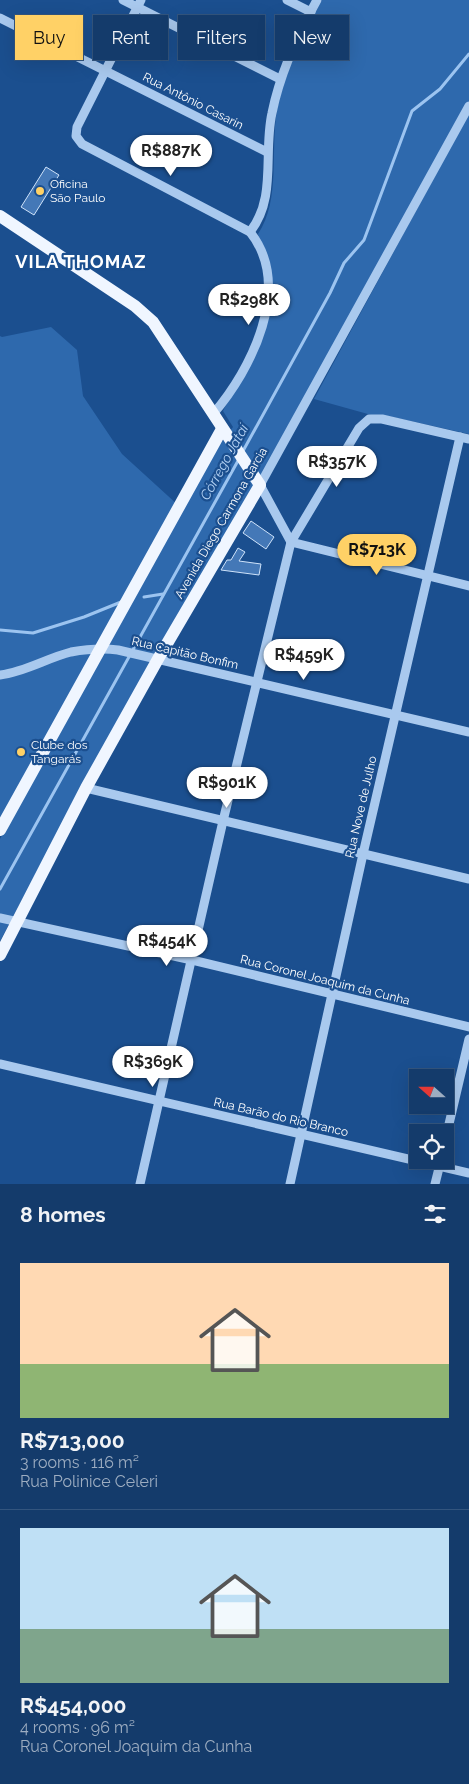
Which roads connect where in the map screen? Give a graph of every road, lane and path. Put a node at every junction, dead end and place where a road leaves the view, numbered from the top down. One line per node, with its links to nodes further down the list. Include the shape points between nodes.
1 (123, 0): 4 (street)
2 (287, 0): 5 (street)
3 (317, 0): 5 (street)
4 (139, 4): 7 (street); 8 (street)
5 (311, 12): 8 (street)
6 (0, 18): 7 (street, Rua Antônio Casarin)
7 (105, 71): 10 (street, Rua Antônio Casarin); 12 (street, via 77,127 76,136 82,144)
8 (280, 79): 10 (street, via 271,115)
9 (469, 106): 16 (street, Avenida Diego Carmona Garcia)
10 (267, 152): 12 (street, via 266,196 261,215)
11 (0, 216): 13 (main road, via 144,313 165,338)
12 (250, 232): 13 (street, via 259,243 265,260 269,281 267,307 238,380)
13 (213, 414): 14 (main road)
14 (225, 433): 16 (main road); 20 (main road)
15 (464, 438): 17 (street, via 382,419 369,420 359,428); 18 (street, Rua Nove de Julho)
16 (258, 482): 17 (street); 21 (main road, Avenida Diego Carmona Garcia)
17 (291, 542): 18 (street); 23 (street)
18 (427, 576): 19 (street); 24 (street, Rua Nove de Julho)
19 (469, 586)
20 (99, 648): 21 (street, Rua Capitão Bonfim); 22 (street, Rua Capitão Bonfim, via 70,653); 28 (main road)
21 (158, 659): 23 (street, Rua Capitão Bonfim); 26 (main road, Avenida Diego Carmona Garcia)
22 (0, 675)
23 (257, 682): 24 (street, Rua Capitão Bonfim); 27 (street)
24 (396, 714): 25 (street, Rua Capitão Bonfim); 29 (street, Rua Nove de Julho)
25 (469, 732)
26 (86, 788): 27 (street); 32 (main road, Avenida Diego Carmona Garcia)
27 (223, 821): 29 (street); 34 (street)
28 (0, 830)
29 (363, 854): 30 (street); 35 (street, Rua Nove de Julho)
30 (469, 878)
31 (0, 918): 32 (street, Rua Coronel Joaquim da Cunha)
32 (18, 922): 33 (main road, Avenida Diego Carmona Garcia); 34 (street, Rua Coronel Joaquim da Cunha)
33 (0, 955)
34 (192, 960): 35 (street, Rua Coronel Joaquim da Cunha); 39 (street)
35 (332, 995): 36 (street, Rua Coronel Joaquim da Cunha); 41 (street, Rua Nove de Julho)
36 (469, 1027)
37 (469, 1039): 40 (street)
38 (0, 1064): 39 (street, Rua Barão do Rio Branco)
39 (158, 1101): 41 (street, Rua Barão do Rio Branco); 46 (street)
40 (449, 1124)
41 (302, 1134): 42 (street, Rua Barão do Rio Branco); 47 (street, Rua Nove de Julho)
42 (409, 1156)
43 (454, 1168): 45 (street, Rua Barão do Rio Branco)
44 (439, 1169): 48 (street)
45 (469, 1173)
46 (140, 1184)
47 (290, 1184)
48 (435, 1184)

